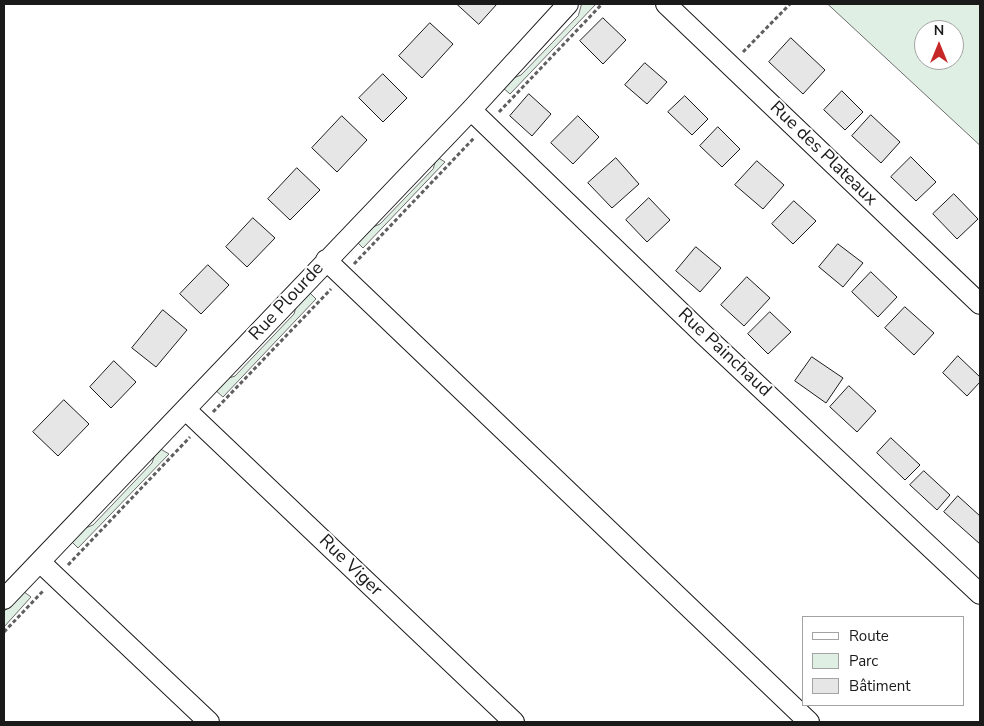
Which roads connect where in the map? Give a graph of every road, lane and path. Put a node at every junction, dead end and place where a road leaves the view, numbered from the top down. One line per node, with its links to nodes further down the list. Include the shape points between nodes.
1 (568, 4): 6 (street, Rue Plourde)
2 (602, 4): 7 (path)
3 (666, 4): 5 (street, Rue des Plateaux)
4 (790, 4): 5 (path)
5 (730, 65): 10 (street, Rue des Plateaux)
6 (471, 110): 7 (street, Rue Painchaud); 8 (street, Rue Plourde)
7 (486, 125): 9 (path); 15 (street, Rue Painchaud)
8 (326, 260): 9 (street); 11 (street, Rue Plourde)
9 (343, 276): 12 (path); 20 (street)
10 (980, 304)
11 (186, 410): 12 (street, Rue Viger); 13 (street, Rue Plourde)
12 (201, 424): 14 (path); 19 (street, Rue Viger)
13 (40, 562): 14 (street); 16 (street, Rue Plourde)
14 (56, 577): 17 (path); 18 (street)
15 (980, 594)
16 (4, 599)
17 (4, 632)
18 (209, 722)
19 (514, 722)
20 (810, 722)

